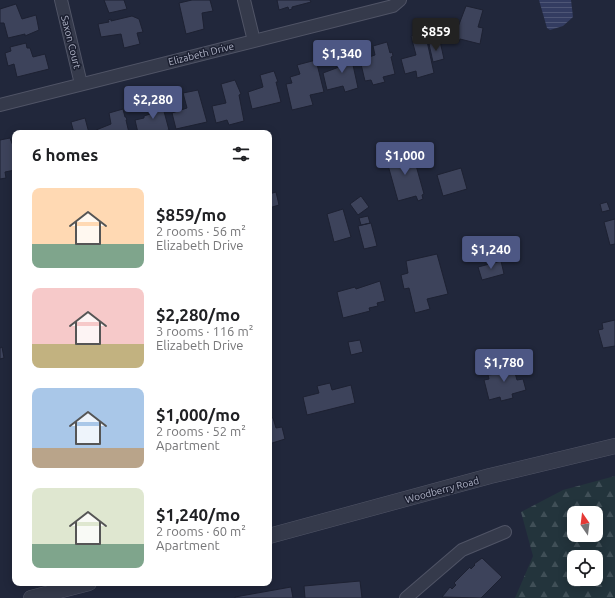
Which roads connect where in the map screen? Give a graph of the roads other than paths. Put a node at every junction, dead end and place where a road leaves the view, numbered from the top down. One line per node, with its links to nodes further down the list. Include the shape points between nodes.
1 (61, 0): 5 (street, Saxon Court)
2 (244, 0): 4 (street)
3 (400, 0): 4 (street, Elizabeth Drive, via 393,6)
4 (254, 41): 5 (street, Elizabeth Drive)
5 (81, 84): 6 (street, Elizabeth Drive)
6 (0, 105)
7 (615, 446): 9 (street, Woodberry Road, via 490,476)
8 (505, 532): 12 (street, via 462,550)
9 (272, 535)
10 (77, 586): 11 (street)
11 (30, 598)
12 (406, 598)

